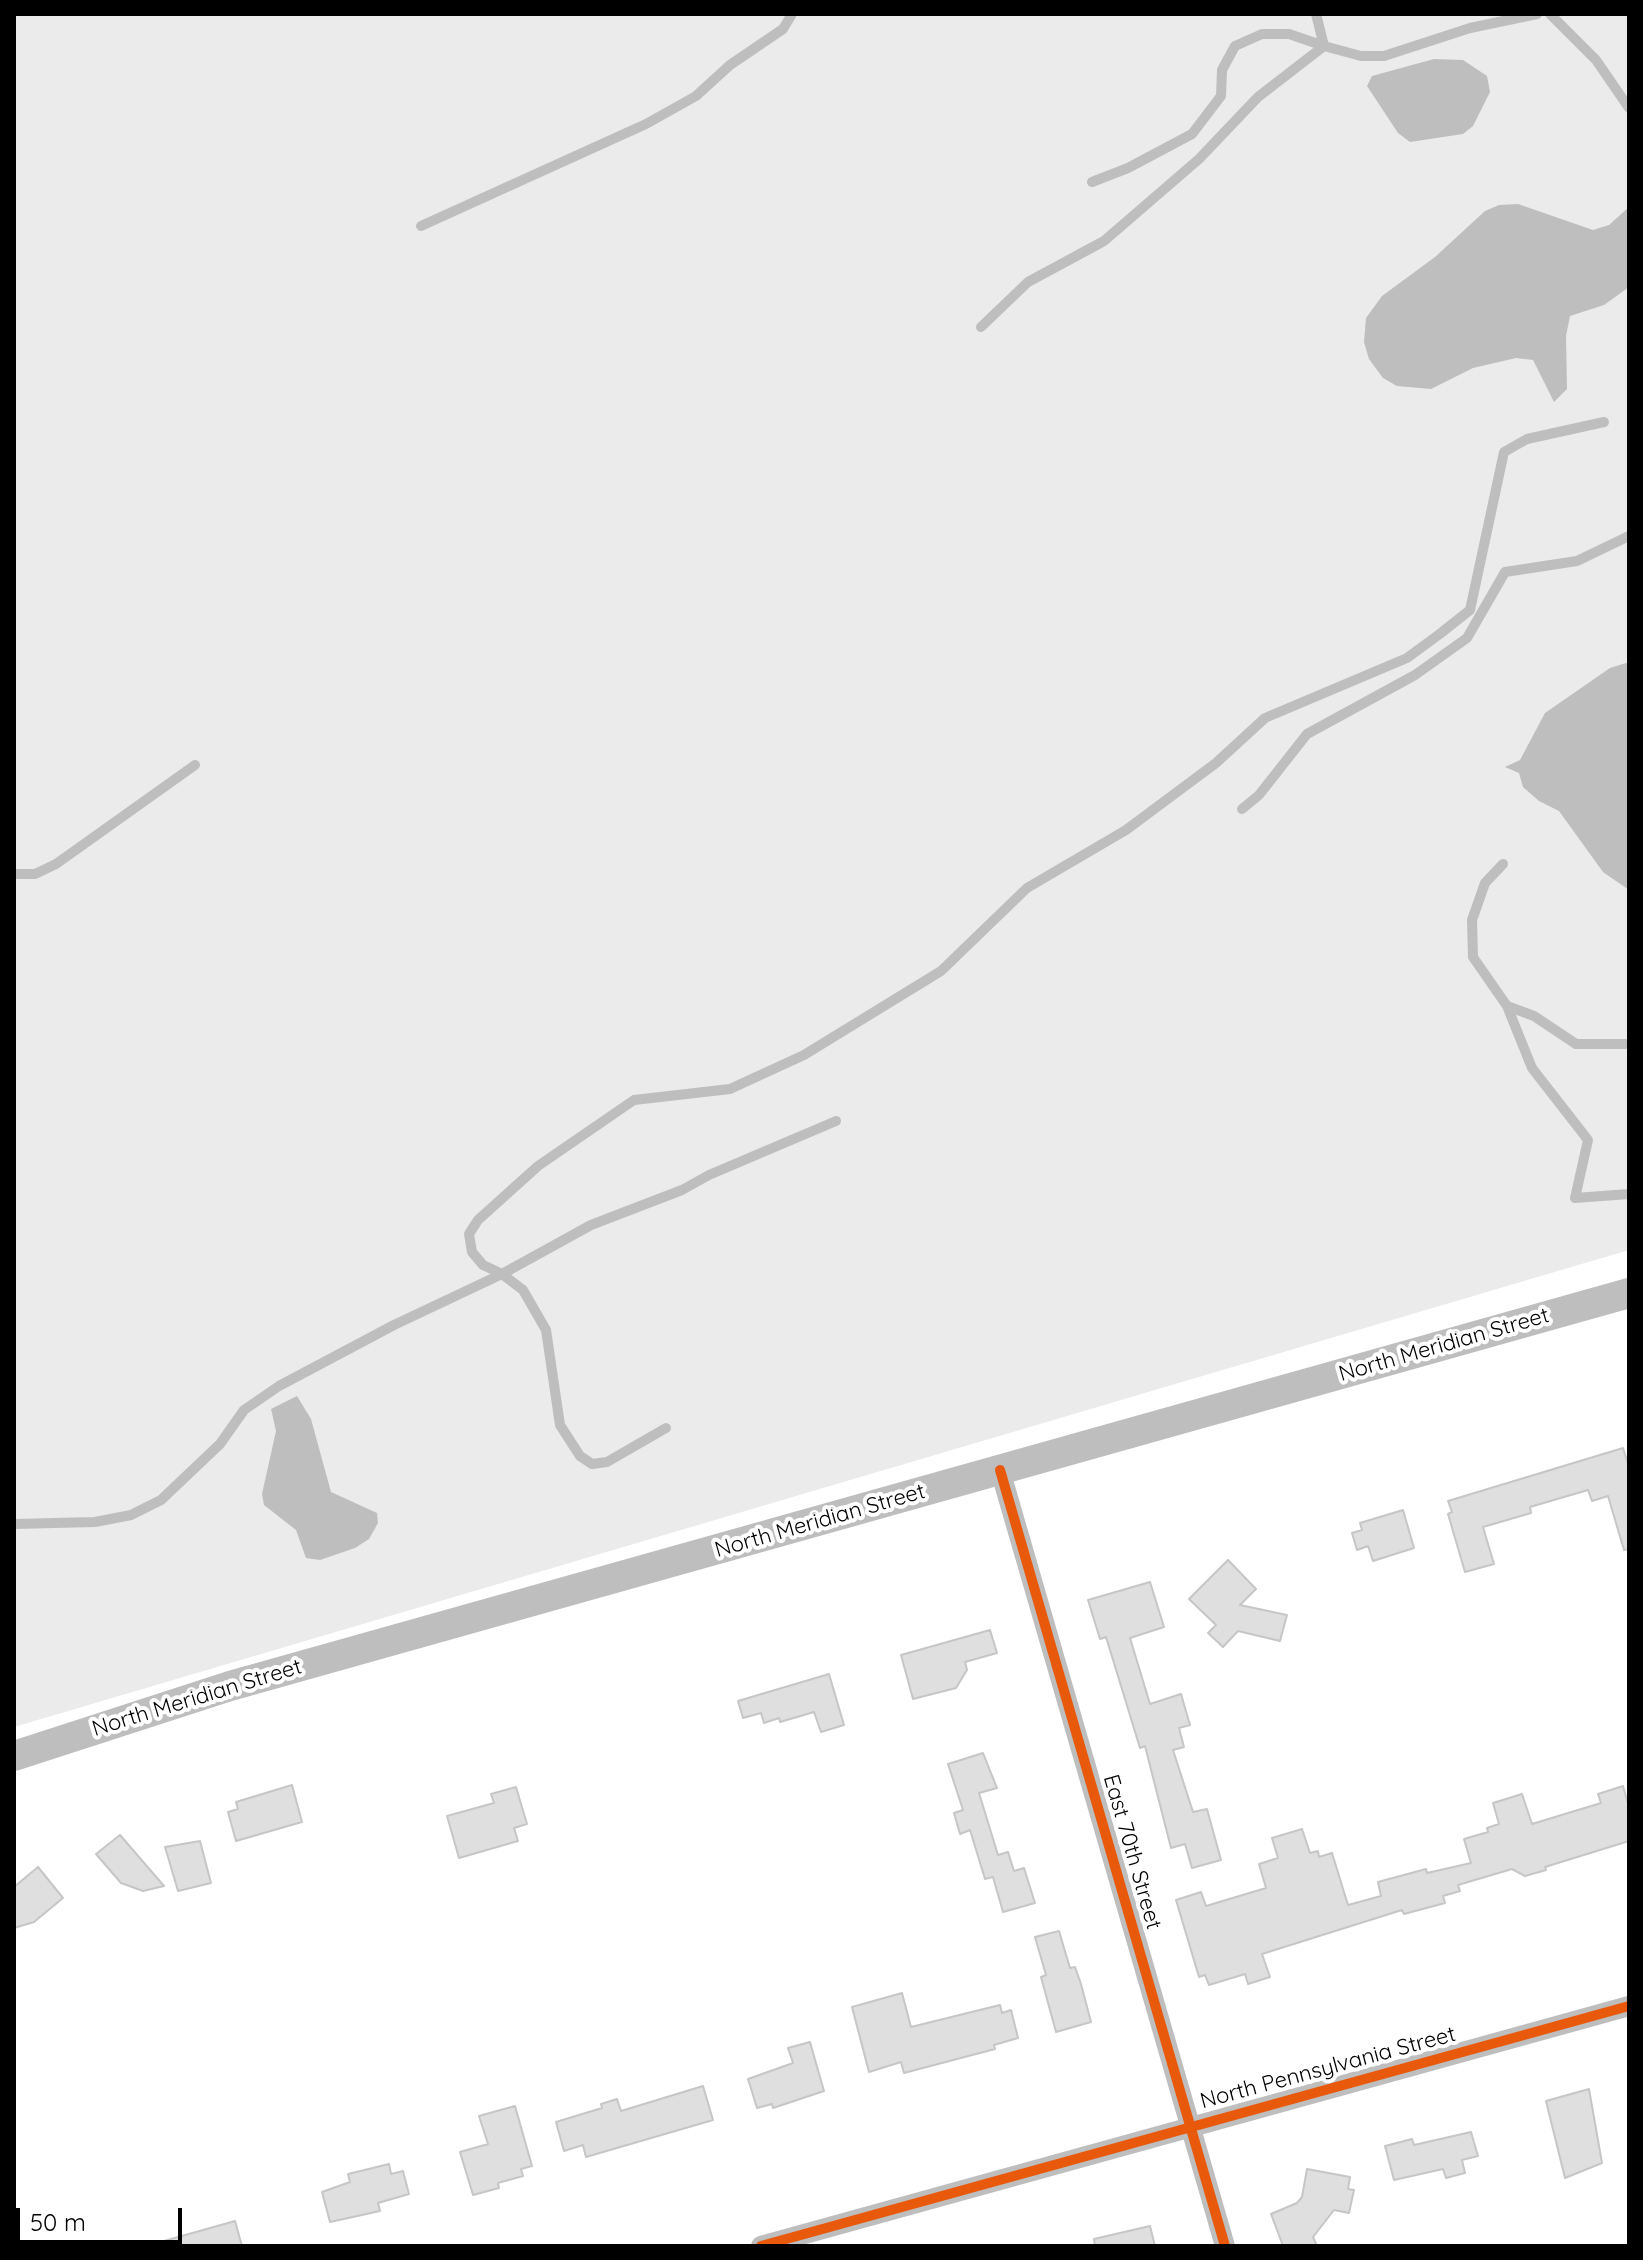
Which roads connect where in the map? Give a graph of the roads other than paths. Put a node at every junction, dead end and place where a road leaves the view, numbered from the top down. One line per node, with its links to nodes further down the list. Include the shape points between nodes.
1 (792, 14): 8 (lane, via 783,29 696,96)
2 (1316, 14): 5 (lane)
3 (1537, 14): 5 (lane, via 1470,28 1384,56)
4 (1550, 14): 6 (lane, via 1602,67)
5 (1324, 46): 7 (lane, via 1289,34 1262,34 1235,46 1222,70 1221,96 1192,134); 9 (lane, via 1258,97 1199,159 1104,241 1028,282)
6 (1629, 108)
7 (1092, 182)
8 (421, 226)
9 (981, 327)
10 (1604, 422): 20 (lane, via 1527,439 1504,452 1470,610 1441,633 1407,658 1265,718 1216,763 1126,830 1027,888 941,971 804,1055 730,1089 634,1100 538,1166 478,1220 469,1234 472,1252)
11 (1629, 536): 13 (lane, via 1577,561 1505,572 1467,638 1415,675 1307,734)
12 (195, 765): 15 (lane, via 56,864 35,874)
13 (1242, 809)
14 (1503, 864): 16 (lane, via 1485,883 1472,920 1473,957)
15 (17, 874)
16 (1507, 1006): 17 (lane, via 1534,1016 1576,1044); 19 (lane, via 1532,1068 1588,1140 1575,1198)
17 (1629, 1044)
18 (836, 1121): 20 (lane, via 591,1225)
19 (1629, 1194)
20 (502, 1274): 22 (lane, via 523,1290 546,1330 560,1425 580,1456 592,1464 607,1462); 24 (lane, via 279,1386 244,1410 220,1444 161,1500 131,1515 95,1522)
21 (1629, 1293): 23 (main road, North Meridian Street)
22 (666, 1428)
23 (1000, 1470): 25 (main road, North Meridian Street, via 230,1686); 27 (street, East 70th Street)
24 (14, 1524)
25 (14, 1756)
26 (1629, 2006): 27 (street, North Pennsylvania Street)
27 (1192, 2127): 28 (street, North Pennsylvania Street); 29 (street, East 70th Street)
28 (761, 2246)
29 (1225, 2246)

